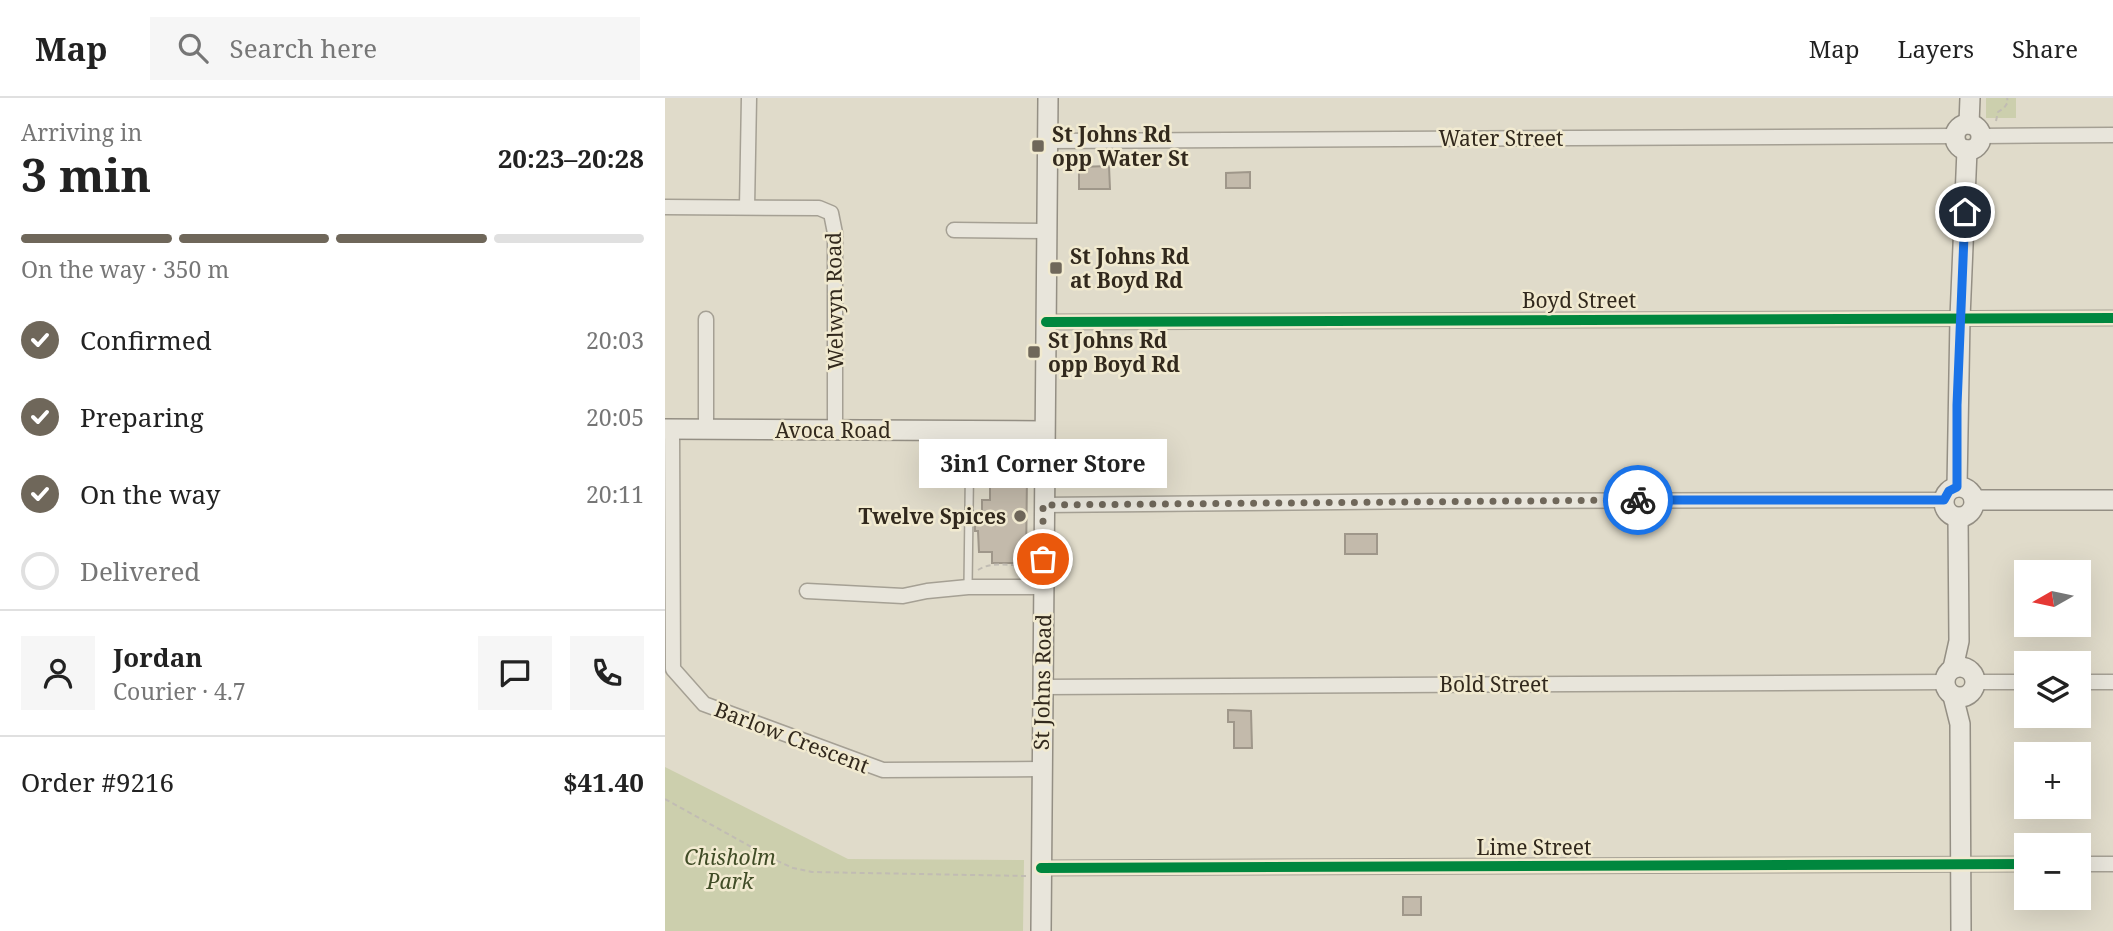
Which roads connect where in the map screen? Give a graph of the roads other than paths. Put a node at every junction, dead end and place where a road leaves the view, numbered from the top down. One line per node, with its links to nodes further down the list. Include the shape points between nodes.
1 (749, 98): 8 (street)
2 (1048, 98): 6 (main road, St Johns Road)
3 (1970, 98): 5 (main road)
4 (2113, 135): 5 (street, Water Street)
5 (1968, 136): 6 (street, Water Street); 11 (main road)
6 (1047, 141): 10 (main road, St Johns Road)
7 (665, 207): 8 (street, Welwyn Road)
8 (747, 207): 17 (street, Welwyn Road, via 819,208 831,213 835,233)
9 (954, 230): 10 (street)
10 (1046, 231): 14 (main road, St Johns Road)
11 (1960, 318): 12 (street, Boyd Street); 14 (street, Boyd Street); 20 (main road)
12 (2113, 318)
13 (706, 319): 16 (street)
14 (1046, 322): 19 (main road, St Johns Road)
15 (669, 429): 16 (main road, Avoca Road); 33 (street, Barlow Crescent, via 673,669 704,704 883,771)
16 (706, 429): 17 (main road, Avoca Road)
17 (835, 430): 18 (main road, Avoca Road)
18 (970, 431): 19 (main road, Avoca Road); 25 (lane)
19 (1044, 432): 23 (main road, St Johns Road)
20 (1951, 494): 21 (main road, via 1970,492); 23 (street); 24 (main road, via 1948,513)
21 (1974, 500): 22 (main road); 24 (main road, via 1972,511)
22 (2113, 500)
23 (1043, 505): 26 (main road, St Johns Road)
24 (1958, 517): 28 (main road)
25 (969, 580): 26 (street); 27 (street, via 903,596)
26 (1043, 587): 32 (main road, St Johns Road)
27 (807, 591)
28 (1960, 682): 29 (street, Bold Street); 32 (street, Bold Street); 35 (main road)
29 (2014, 682)
30 (2091, 682): 31 (street)
31 (2113, 682)
32 (1043, 687): 33 (main road, St Johns Road)
33 (1041, 769): 38 (main road, St Johns Road)
34 (2113, 863): 37 (street)
35 (1961, 864): 36 (street, Lime Street); 38 (street, Lime Street); 40 (main road)
36 (2014, 864)
37 (2091, 864)
38 (1034, 872): 39 (main road, St Johns Road)
39 (1041, 931)
40 (1961, 931)

